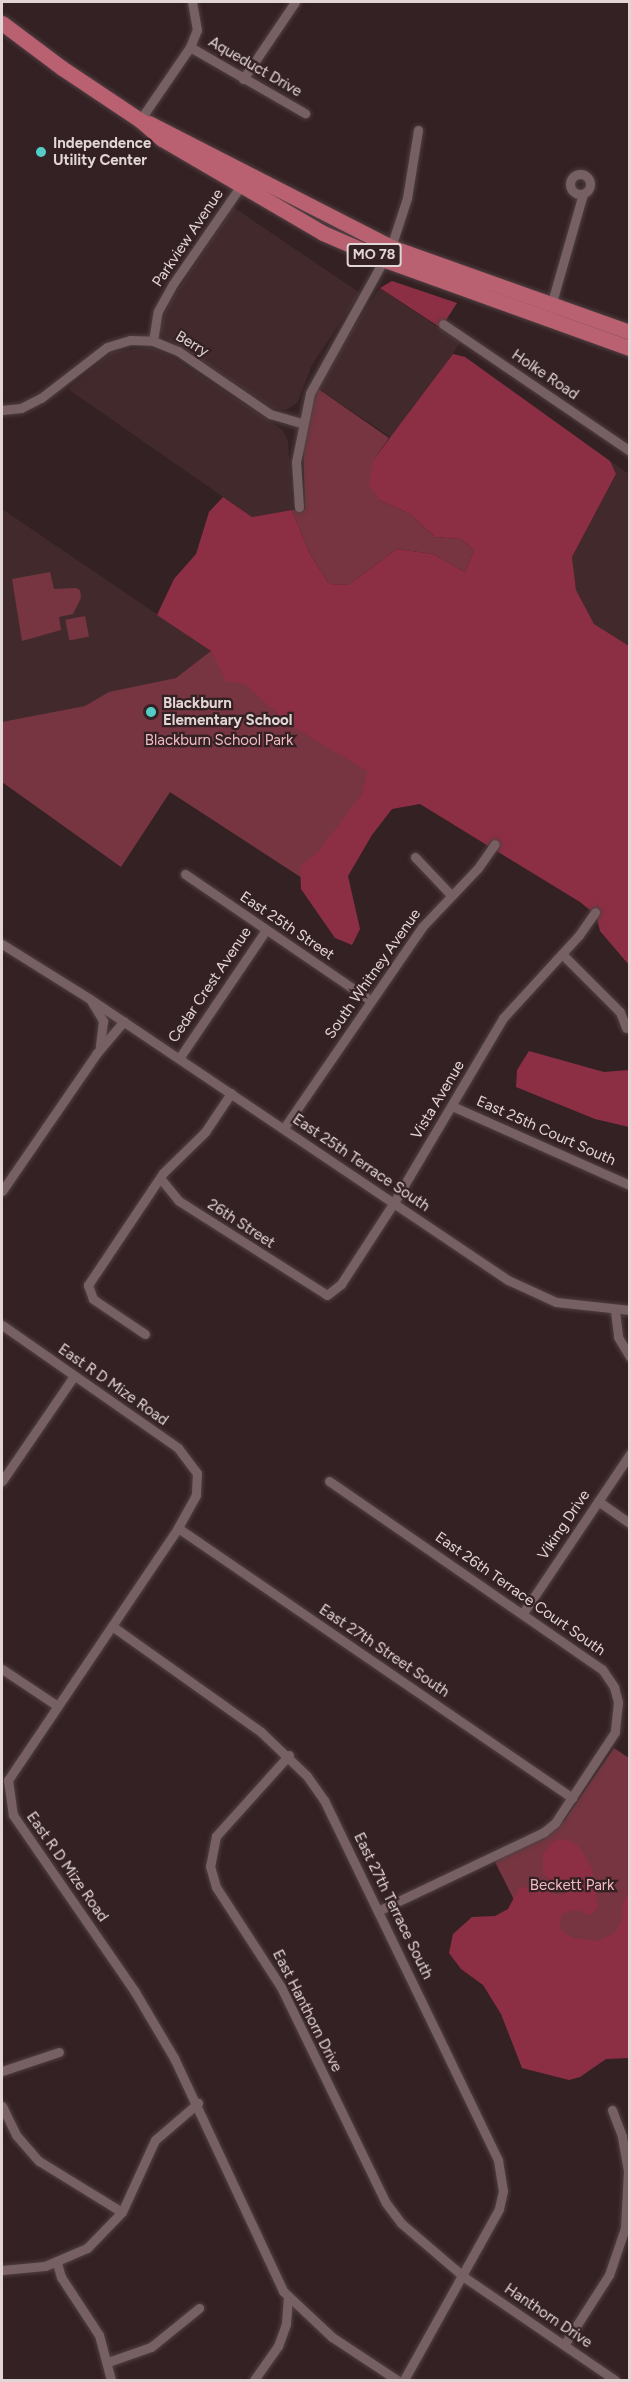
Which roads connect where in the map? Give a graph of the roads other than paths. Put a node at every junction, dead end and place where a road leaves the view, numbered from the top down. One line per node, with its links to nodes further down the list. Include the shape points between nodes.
1 (192, 2): 4 (street, via 197,30)
2 (295, 2): 5 (street)
3 (2, 22): 7 (main road, MO 78)
4 (190, 47): 5 (street, Aqueduct Drive); 7 (street)
5 (243, 79): 6 (street, Aqueduct Drive)
6 (305, 113)
7 (140, 120): 9 (main road, MO 78, via 162,139); 11 (main road, MO 78, via 169,131)
8 (418, 130): 11 (street, via 407,198)
9 (240, 188): 11 (main road, MO 78, via 323,233); 15 (street, Parkview Avenue, via 173,284 158,311)
10 (583, 194): 12 (street)
11 (388, 253): 12 (main road, MO 78); 16 (main road, MO 78); 18 (street, via 323,364)
12 (552, 302): 14 (main road, MO 78)
13 (443, 324): 19 (street, Holke Road)
14 (630, 332)
15 (153, 341): 17 (street, Berry, via 130,340 107,347 41,398 21,408); 18 (street, Berry, via 178,351 270,414)
16 (630, 348)
17 (2, 410)
18 (301, 423): 20 (street, via 296,462)
19 (630, 451)
20 (299, 507)
21 (495, 844): 24 (street, South Whitney Avenue)
22 (415, 857): 24 (street)
23 (185, 874): 26 (street, East 25th Street)
24 (451, 895): 30 (street, South Whitney Avenue, via 422,927)
25 (595, 912): 28 (street, Vista Avenue)
26 (266, 930): 30 (street, East 25th Street); 34 (street, Cedar Crest Avenue)
27 (2, 944): 29 (street)
28 (562, 954): 32 (street, via 620,1012); 36 (street, Vista Avenue, via 503,1018)
29 (90, 999): 31 (street, East 25th Terrace South); 33 (street, via 103,1021 104,1032)
30 (371, 1001): 37 (street, South Whitney Avenue)
31 (124, 1021): 33 (street); 34 (street, East 25th Terrace South)
32 (626, 1028)
33 (96, 1054): 40 (street)
34 (180, 1057): 35 (street, East 25th Terrace South)
35 (231, 1093): 37 (street, East 25th Terrace South); 38 (street, via 205,1132 169,1166)
36 (452, 1106): 39 (street, East 25th Court South); 41 (street, Vista Avenue)
37 (284, 1128): 41 (street, East 25th Terrace South)
38 (161, 1179): 42 (street, 26th Street, via 179,1201); 46 (street, via 88,1285 93,1299)
39 (627, 1184)
40 (2, 1191)
41 (393, 1204): 42 (street, Vista Avenue, via 341,1284 327,1295); 44 (street, East 25th Terrace South, via 523,1288 556,1302)
42 (311, 1287)
43 (630, 1310): 44 (street, East 25th Terrace South)
44 (615, 1311): 47 (street, via 618,1337)
45 (2, 1325): 48 (street, East R D Mize Road)
46 (145, 1334)
47 (630, 1357)
48 (74, 1376): 50 (street); 54 (street, East R D Mize Road, via 192,1462 197,1473 196,1496)
49 (630, 1454): 52 (street, Viking Drive)
50 (2, 1481)
51 (329, 1481): 55 (street, East 26th Terrace Court South)
52 (598, 1501): 53 (street); 55 (street, Viking Drive)
53 (630, 1523)
54 (178, 1528): 56 (street, East R D Mize Road); 60 (street, East 27th Street South)
55 (523, 1613): 60 (street, East 26th Terrace Court South, via 602,1669 614,1687 619,1715 615,1732)
56 (112, 1626): 58 (street, East R D Mize Road); 59 (street, East 27th Terrace South)
57 (2, 1670): 58 (street)
58 (56, 1705): 64 (street, East R D Mize Road, via 8,1780 13,1815 135,1992)
59 (289, 1755): 61 (street, East 27th Terrace South, via 324,1800); 70 (street, East Hanthorn Drive, via 216,1836 210,1855 211,1875 280,1987 386,2203 422,2245)
60 (573, 1798): 61 (street, East 26th Terrace Court South, via 544,1832)
61 (378, 1911): 70 (street, East 27th Terrace South, via 502,2172 499,2209)
62 (59, 2052): 63 (street)
63 (2, 2071)
64 (198, 2103): 67 (street, via 155,2140); 71 (street, East R D Mize Road)
65 (2, 2106): 67 (street, via 16,2134 39,2161)
66 (612, 2110): 73 (street, via 622,2136 628,2171 625,2228 609,2275)
67 (122, 2212): 68 (street, via 87,2248)
68 (57, 2263): 69 (street); 74 (street, via 58,2271 99,2335)
69 (2, 2270)
70 (464, 2277): 73 (street, Hanthorn Drive); 78 (street, East 27th Terrace South)
71 (288, 2296): 76 (street, via 286,2324 278,2346); 77 (street, via 332,2337)
72 (199, 2308): 74 (street, via 151,2347)
73 (564, 2345): 79 (street, Hanthorn Drive)
74 (108, 2362): 75 (street)
75 (111, 2380)
76 (254, 2380)
77 (397, 2380)
78 (404, 2380)
79 (615, 2380)

